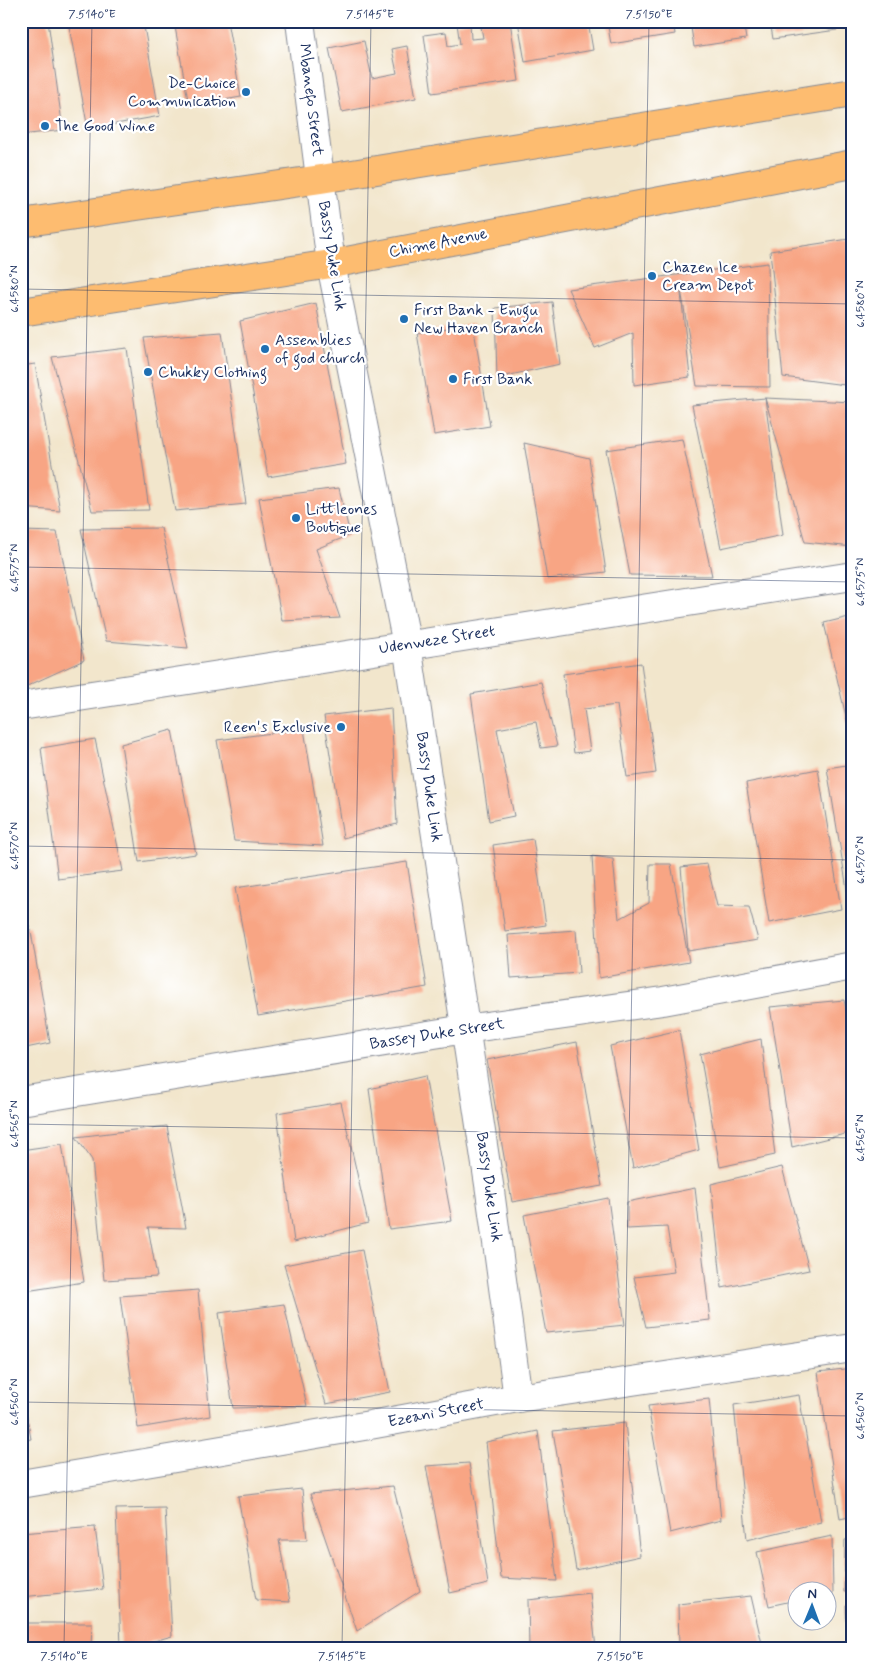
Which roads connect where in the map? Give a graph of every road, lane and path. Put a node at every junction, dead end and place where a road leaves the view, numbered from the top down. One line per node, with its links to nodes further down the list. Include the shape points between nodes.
1 (300, 21): 4 (street, Mbanefo Street)
2 (853, 93): 4 (main road)
3 (853, 164): 6 (main road, Chime Avenue)
4 (321, 179): 5 (main road); 6 (street, Bassy Duke Link)
5 (21, 223)
6 (331, 264): 7 (main road, Chime Avenue); 9 (street, Bassy Duke Link)
7 (21, 312)
8 (853, 576): 9 (street, Udenweze Street)
9 (408, 645): 10 (street, Udenweze Street); 12 (street, Bassy Duke Link)
10 (21, 706)
11 (853, 966): 12 (street, Bassey Duke Street, via 663,1001)
12 (465, 1029): 13 (street, Bassey Duke Street); 15 (street, Bassy Duke Link)
13 (21, 1101)
14 (853, 1348): 15 (street, Ezeani Street)
15 (518, 1398): 16 (street, Ezeani Street)
16 (21, 1484)

